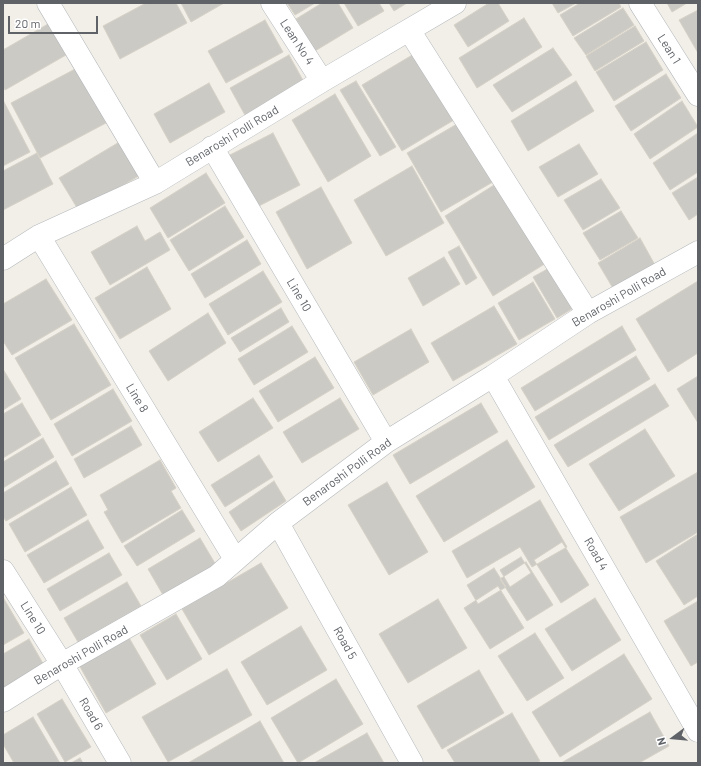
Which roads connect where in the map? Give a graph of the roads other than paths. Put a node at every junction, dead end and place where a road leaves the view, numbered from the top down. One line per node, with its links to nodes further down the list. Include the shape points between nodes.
1 (48, 3): 9 (street)
2 (272, 3): 6 (street, Lean No 4)
3 (455, 3): 5 (street, Benaroshi Polli Road)
4 (640, 3): 7 (street, Lean 1)
5 (409, 30): 6 (street, Benaroshi Polli Road); 13 (street)
6 (322, 81): 8 (street, Benaroshi Polli Road)
7 (698, 95)
8 (212, 147): 9 (street, Benaroshi Polli Road); 15 (street, Line 10)
9 (155, 183): 10 (street, Benaroshi Polli Road)
10 (39, 236): 12 (street, Benaroshi Polli Road); 17 (street, Line 8)
11 (698, 252): 13 (street, Benaroshi Polli Road)
12 (3, 259)
13 (588, 313): 14 (street, Benaroshi Polli Road)
14 (494, 376): 15 (street, Benaroshi Polli Road); 21 (street, Road 4)
15 (386, 442): 16 (street, Benaroshi Polli Road)
16 (278, 523): 17 (street, Benaroshi Polli Road); 23 (street, Road 5)
17 (235, 559): 19 (street, Benaroshi Polli Road, via 217,576)
18 (3, 571): 19 (street, Line 10)
19 (62, 664): 20 (street, Benaroshi Polli Road); 22 (street, Road 6)
20 (3, 701)
21 (698, 731)
22 (120, 763)
23 (412, 763)

